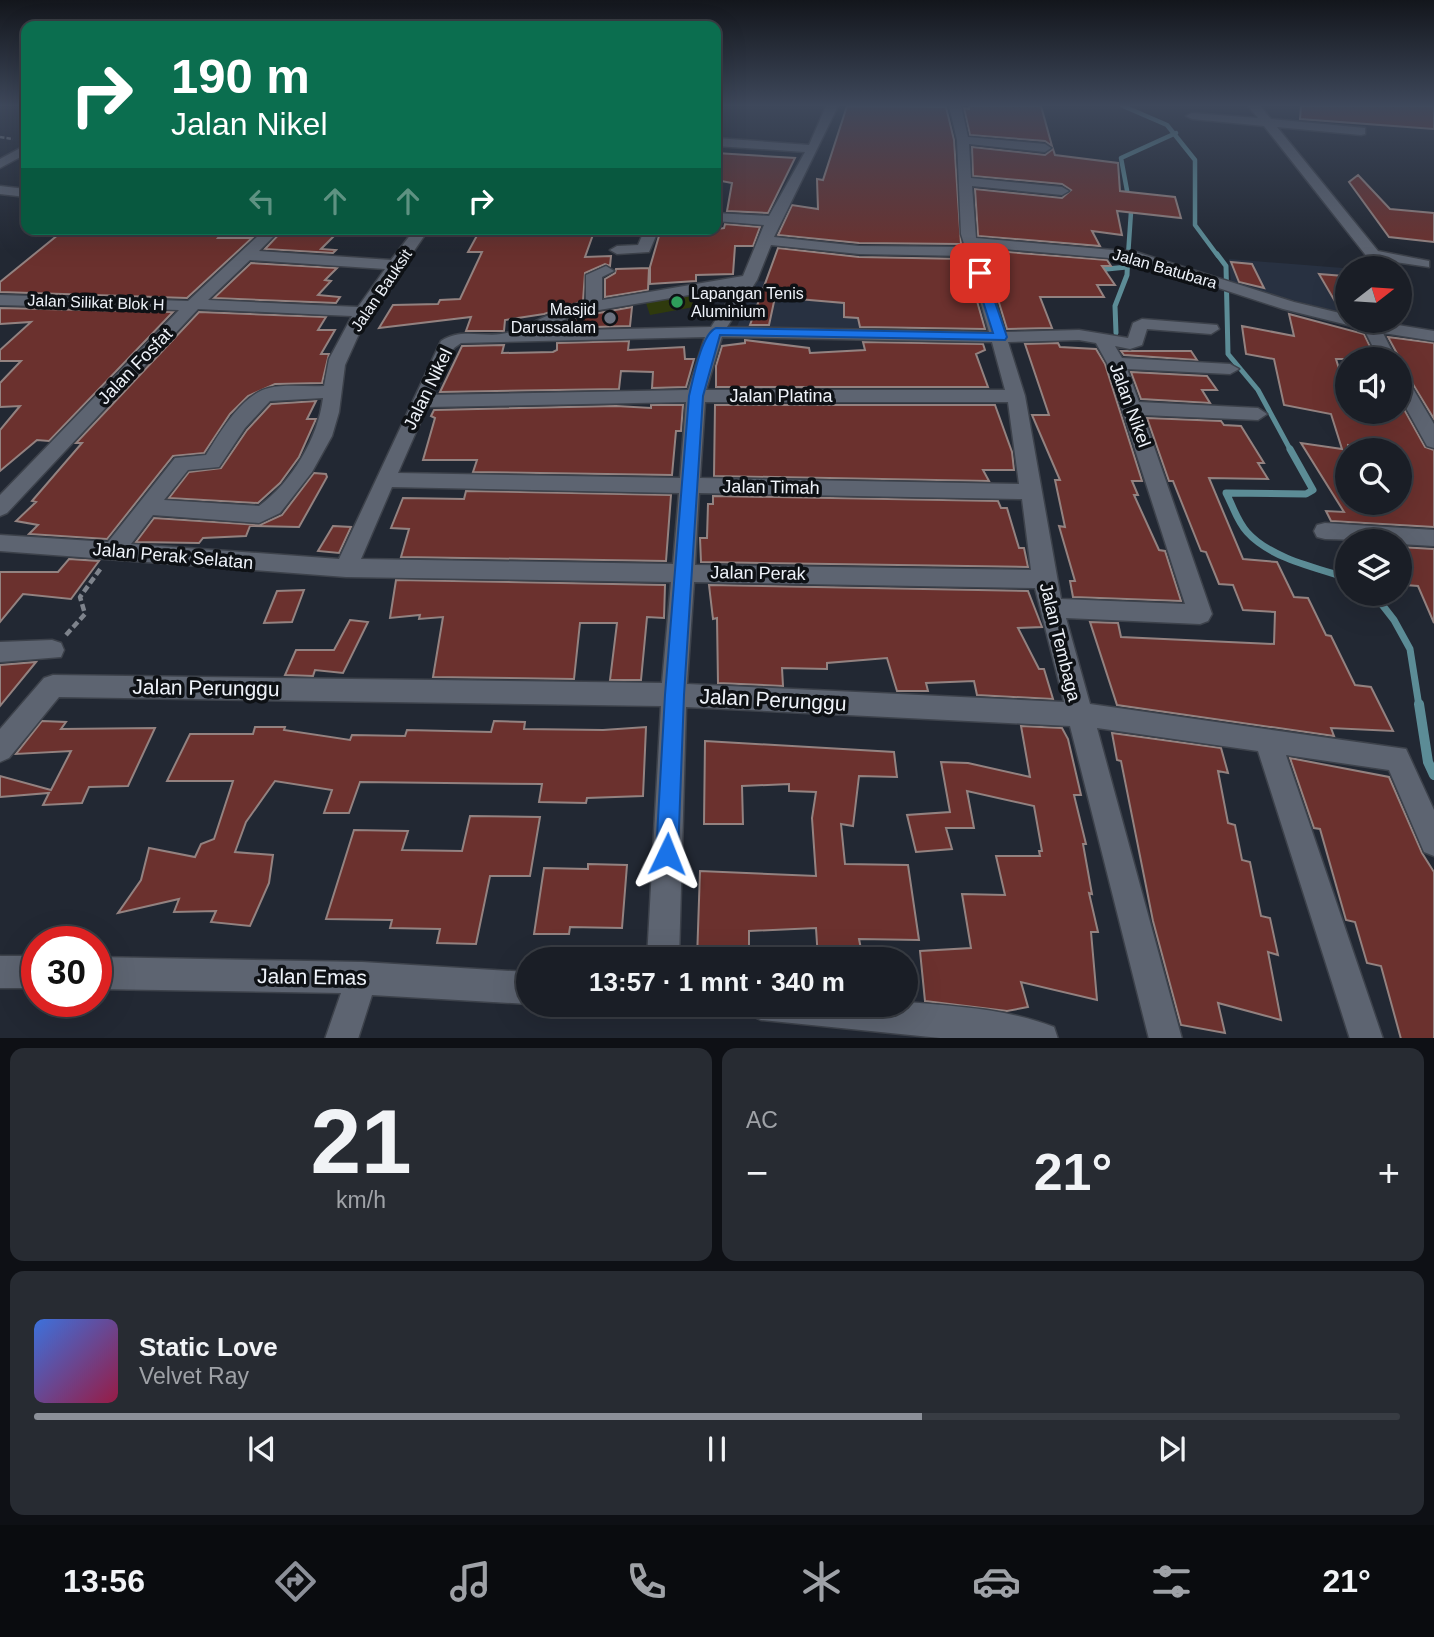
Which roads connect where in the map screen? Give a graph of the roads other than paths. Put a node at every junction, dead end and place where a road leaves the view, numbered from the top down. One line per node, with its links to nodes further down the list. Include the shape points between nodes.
1 (810, 154): 9 (street)
2 (964, 154): 4 (street)
3 (1293, 154): 16 (street, via 1378,258)
4 (966, 181): 6 (street); 13 (street)
5 (0, 190): 7 (street)
6 (1062, 191)
7 (21, 192)
8 (721, 218): 9 (street, Jalan Batubara)
9 (769, 231): 13 (street, Jalan Batubara, via 859,250); 19 (street)
10 (268, 235): 15 (street, Jalan Fosfat)
11 (418, 235): 17 (street, Jalan Bauksit)
12 (650, 235): 14 (street, via 644,249)
13 (972, 247): 24 (street, Jalan Batubara, via 1128,255); 30 (street, Jalan Tembaga)
14 (617, 250)
15 (247, 255): 17 (street); 21 (street, Jalan Fosfat)
16 (1429, 259)
17 (396, 264): 23 (street, Jalan Bauksit)
18 (606, 271): 22 (street, via 594,275)
19 (749, 279): 22 (street); 26 (street)
20 (0, 300): 21 (street, Jalan Silikat Blok H)
21 (193, 305): 23 (street, Jalan Silikat Blok H); 47 (street, Jalan Fosfat)
22 (594, 306): 28 (street)
23 (363, 313): 34 (street, Jalan Bauksit, via 338,360)
24 (1335, 317)
25 (1211, 329): 31 (street, via 1147,324 1139,326 1134,343)
26 (716, 331): 28 (street, Jalan Nikel); 30 (street, Jalan Nikel); 35 (street)
27 (1412, 333): 29 (street, Jalan Batubara)
28 (512, 336): 37 (street, Jalan Nikel, via 457,338 447,345)
29 (1434, 336)
30 (1001, 337): 31 (street, Jalan Nikel, via 1079,335); 36 (street, Jalan Tembaga)
31 (1102, 339): 32 (street, Jalan Nikel)
32 (1115, 363): 33 (street); 40 (street, Jalan Nikel)
33 (1230, 369)
34 (333, 392): 46 (street, via 262,396 242,424 230,431 212,462 179,465); 46 (street, Jalan Bauksit, via 313,457 268,512)
35 (696, 396): 36 (street, Jalan Platina); 37 (street, Jalan Platina); 44 (street)
36 (1016, 396): 45 (street, Jalan Tembaga)
37 (420, 401): 43 (street, Jalan Nikel)
38 (1413, 405): 39 (street); 42 (street)
39 (1434, 406)
40 (1132, 408): 41 (street); 55 (street, Jalan Nikel, via 1200,612 1196,616)
41 (1258, 414)
42 (1434, 441)
43 (387, 480): 44 (street, Jalan Timah); 52 (street, Jalan Nikel)
44 (689, 485): 45 (street, Jalan Timah); 53 (street)
45 (1030, 492): 54 (street, Jalan Tembaga)
46 (148, 507): 51 (street)
47 (0, 508)
48 (1325, 531): 49 (street)
49 (1434, 538)
50 (0, 543): 51 (street, Jalan Perak Selatan)
51 (113, 552): 52 (street, Jalan Perak Selatan)
52 (346, 568): 53 (street, Jalan Perak)
53 (683, 572): 54 (street, Jalan Perak); 58 (street)
54 (1044, 579): 55 (street, Jalan Tembaga)
55 (1052, 608): 59 (street, Jalan Tembaga)
56 (52, 650): 57 (street)
57 (0, 652)
58 (674, 695): 59 (street, Jalan Perunggu); 61 (street, Jalan Perunggu, via 54,686); 63 (street)
59 (1079, 715): 60 (street, Jalan Perunggu); 73 (street, Jalan Tembaga)
60 (1268, 740): 62 (street, Jalan Perunggu, via 1397,758); 74 (street)
61 (0, 749)
62 (1434, 842)
63 (664, 947)
64 (0, 972): 65 (street)
65 (21, 972)
66 (112, 973): 67 (street, Jalan Emas)
67 (362, 978): 68 (street, Jalan Emas); 72 (street)
68 (516, 987)
69 (861, 1017): 70 (street)
70 (969, 1031): 71 (street)
71 (1031, 1037)
72 (341, 1038)
73 (1166, 1038)
74 (1367, 1038)

